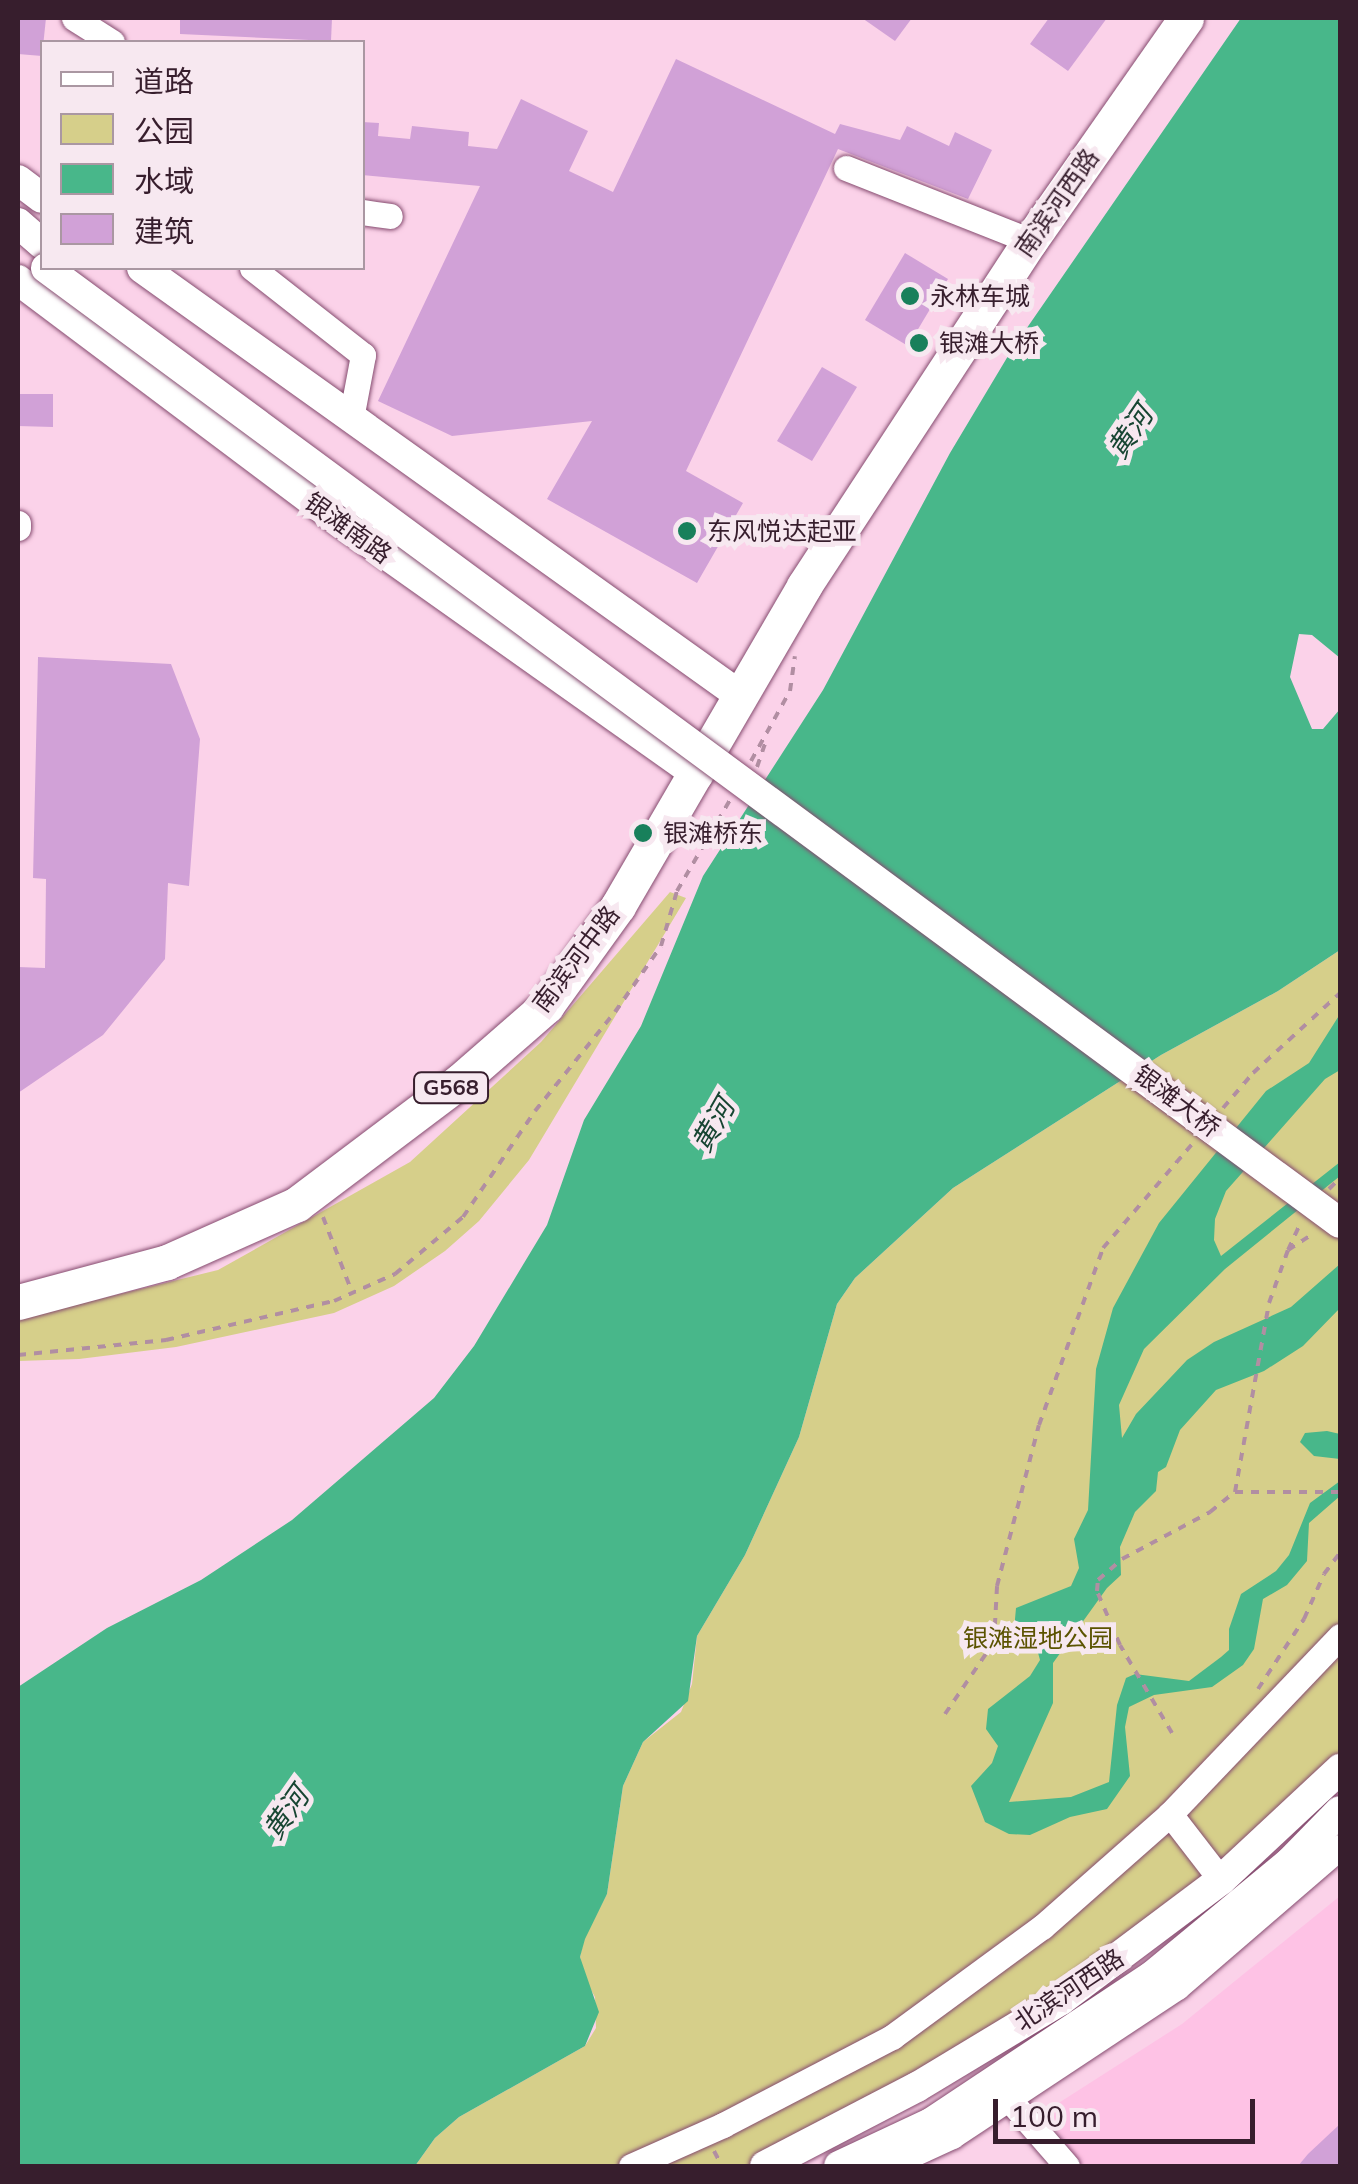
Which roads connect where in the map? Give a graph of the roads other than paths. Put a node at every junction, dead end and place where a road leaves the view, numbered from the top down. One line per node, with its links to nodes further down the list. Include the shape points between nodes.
1 (74, 18): 4 (street)
2 (1167, 18): 10 (highway, 南滨河西路 / G568)
3 (1186, 18): 10 (highway, 南滨河西路 / G568)
4 (109, 40)
5 (846, 168): 10 (street)
6 (18, 180): 7 (main road)
7 (40, 196)
8 (365, 212): 9 (street)
9 (390, 216)
10 (1024, 238): 17 (highway, 南滨河西路 / G568)
11 (61, 270): 20 (main road, 银滩大桥, bridge)
12 (78, 270): 19 (main road, 银滩大桥)
13 (145, 270): 16 (main road)
14 (255, 270): 16 (street, via 363,355)
15 (18, 280): 18 (main road, 银滩南路, via 338,522)
16 (352, 414): 17 (main road)
17 (736, 693): 18 (highway, 南滨河中路 / G568)
18 (691, 771): 21 (highway, 南滨河中路 / G568, via 536,984 450,1071 290,1188 160,1248); 22 (highway, 南滨河中路 / G568, via 618,906 546,1006 459,1082 314,1194 166,1262)
19 (1340, 1202)
20 (1328, 1227)
21 (18, 1285)
22 (18, 1302)
23 (1340, 1636): 26 (street)
24 (1340, 1769): 28 (main road, 北滨河西路)
25 (1340, 1811): 29 (main road, 北滨河西路, via 1290,1862 1152,1977)
26 (1170, 1814): 28 (street); 30 (street, via 1042,1927 892,2037)
27 (1340, 1847): 29 (street, via 1177,1987)
28 (1221, 1880): 31 (main road, 北滨河西路, via 1060,2000 916,2087)
29 (1001, 2090): 32 (main road, 北滨河西路); 33 (street, via 952,2136); 34 (street)
30 (631, 2166)
31 (765, 2166)
32 (840, 2166)
33 (888, 2166)
34 (1067, 2166)

